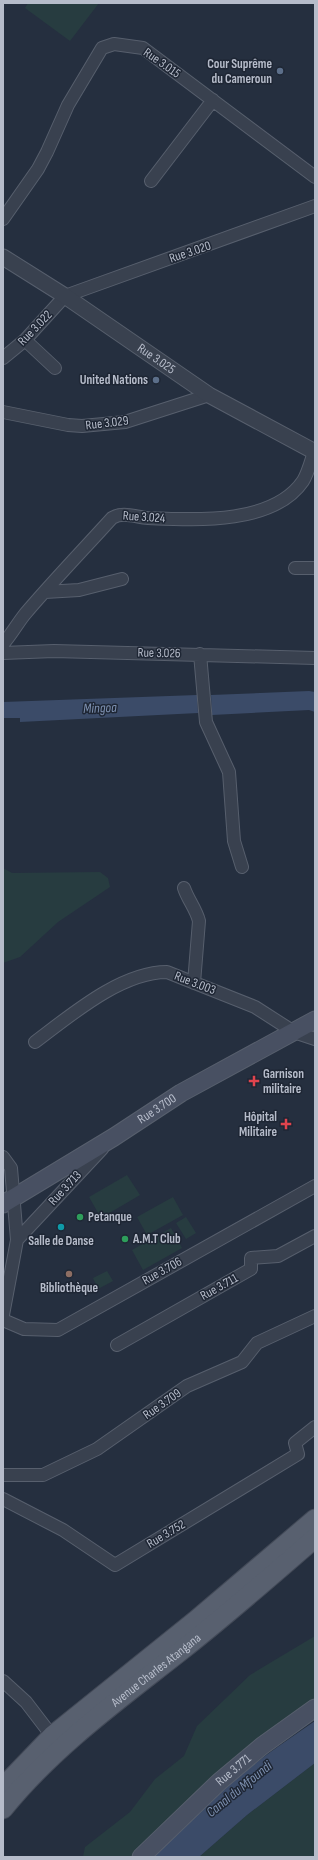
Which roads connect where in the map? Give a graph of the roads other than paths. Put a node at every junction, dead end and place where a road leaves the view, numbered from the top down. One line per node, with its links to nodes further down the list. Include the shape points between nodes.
1 (213, 100): 2 (street, Rue 3.015); 3 (street); 5 (street, Rue 3.015, via 143,48 114,44 102,48 68,105 48,152)
2 (315, 177)
3 (151, 181)
4 (315, 206): 7 (street, Rue 3.020)
5 (3, 219)
6 (3, 257): 7 (street, Rue 3.025)
7 (65, 296): 8 (street, Rue 3.022); 11 (street, Rue 3.025)
8 (25, 340): 9 (street, Rue 3.022); 10 (street)
9 (3, 358)
10 (55, 368)
11 (209, 396): 12 (street, Rue 3.029, via 125,422 82,426 68,426); 13 (street, Rue 3.025)
12 (3, 412)
13 (315, 452): 17 (street, Rue 3.024, via 304,480 291,495 265,509 236,516 191,520 117,515)
14 (296, 568): 15 (street)
15 (315, 568)
16 (122, 579): 17 (street, via 80,590)
17 (45, 592): 18 (street, Rue 3.024)
18 (3, 644)
19 (3, 653): 20 (street, Rue 3.026, via 54,650)
20 (200, 654): 21 (street, Rue 3.026); 22 (street, via 206,722 230,772 234,841)
21 (315, 658)
22 (242, 867)
23 (184, 888): 24 (street, via 188,901 197,913 198,921)
24 (194, 983): 26 (street, Rue 3.003, via 255,1007); 28 (street, Rue 3.003, via 167,972 156,972 135,978 115,986)
25 (315, 1020): 26 (main road, Rue 3.700)
26 (294, 1032): 27 (street, Rue 3.003); 29 (main road, Rue 3.700, via 181,1093)
27 (315, 1039)
28 (35, 1042)
29 (114, 1137): 32 (main road, Rue 3.700); 34 (street, Rue 3.713)
30 (3, 1156): 32 (street, via 11,1168)
31 (315, 1186): 37 (street, Rue 3.706, via 58,1330 24,1329)
32 (8, 1201): 34 (street)
33 (315, 1236): 38 (street, Rue 3.711, via 278,1256 251,1258 251,1269)
34 (17, 1240): 35 (street)
35 (3, 1315)
36 (315, 1316): 40 (street, Rue 3.709, via 257,1343 242,1362 187,1386 97,1449 43,1475)
37 (3, 1320)
38 (117, 1344)
39 (315, 1427): 41 (street, Rue 3.752, via 295,1443 298,1454 115,1565 63,1530)
40 (3, 1475)
41 (3, 1499)
42 (315, 1519): 46 (main road, Avenue Charles Atangana, via 195,1622)
43 (315, 1538): 48 (main road, Avenue Charles Atangana, via 203,1634 61,1748)
44 (3, 1681): 46 (street, via 26,1702)
45 (315, 1708): 49 (main road, Rue 3.771, via 262,1746 219,1782)
46 (52, 1736): 47 (main road, Avenue Charles Atangana)
47 (3, 1787)
48 (3, 1809)
49 (141, 1857)

